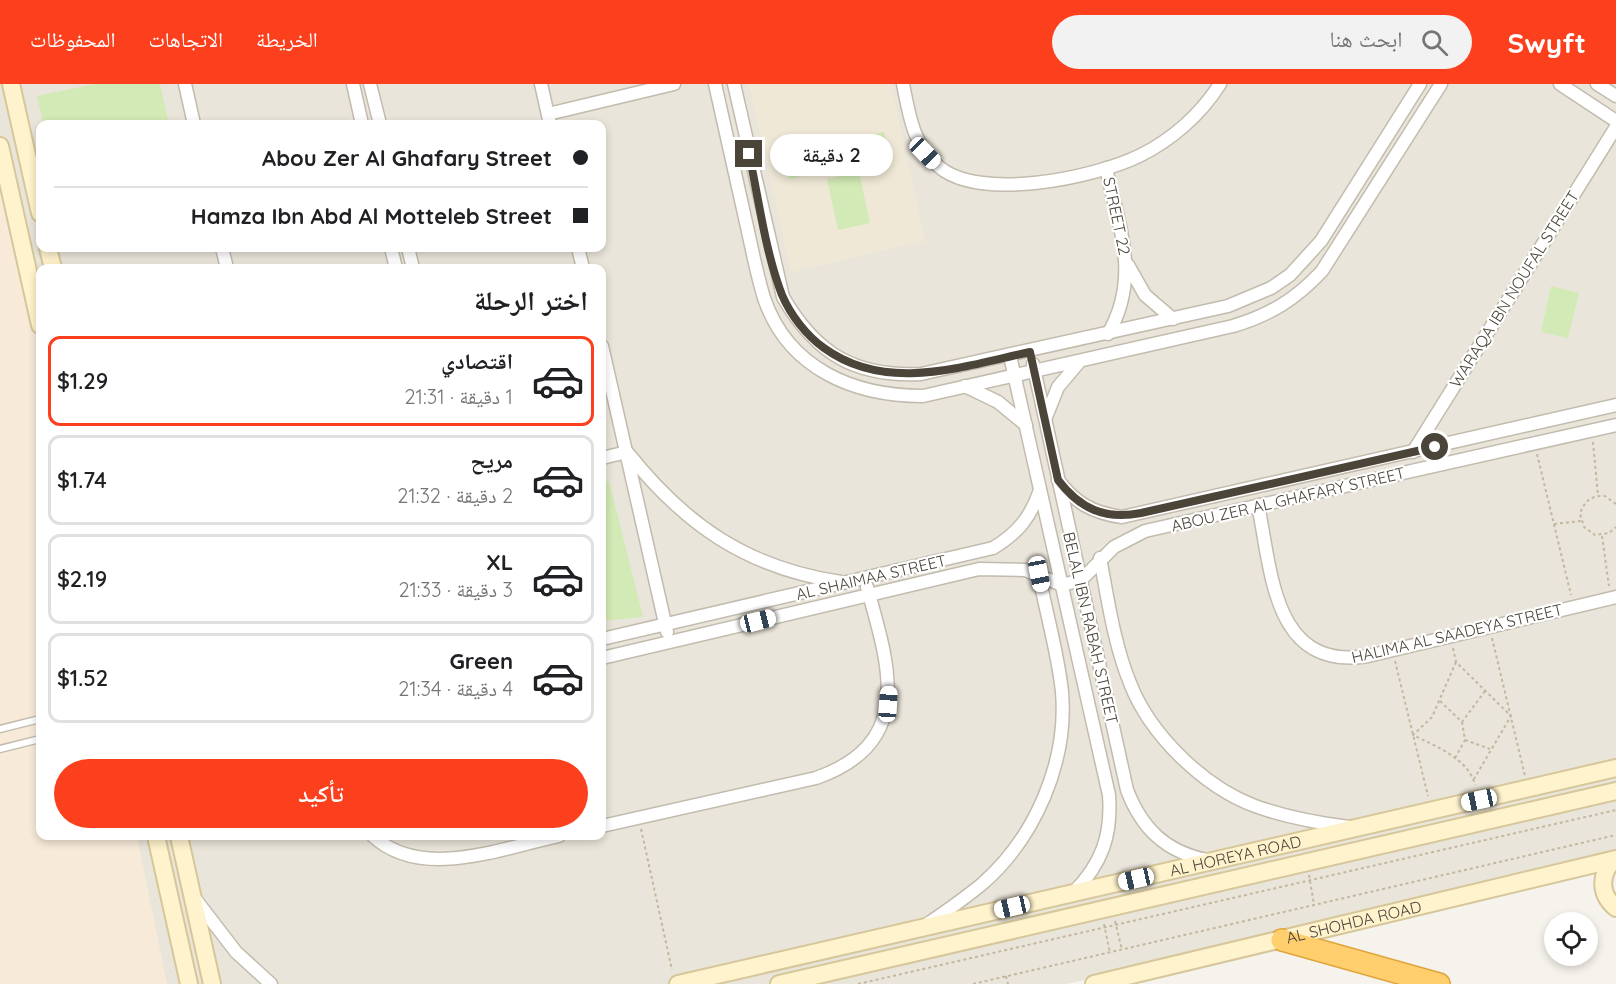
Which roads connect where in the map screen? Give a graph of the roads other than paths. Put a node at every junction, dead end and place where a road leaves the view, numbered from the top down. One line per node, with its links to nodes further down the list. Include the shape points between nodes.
1 (12, 84): 26 (street)
2 (185, 84): 17 (street)
3 (353, 84): 18 (street)
4 (370, 84): 19 (street)
5 (541, 84): 16 (street)
6 (674, 84): 16 (street)
7 (715, 84): 37 (street, via 765,299 787,338 828,375 858,389 890,396 923,396)
8 (734, 84): 32 (street, via 783,297 816,343 848,363 893,375 921,374)
9 (903, 84): 24 (street, via 915,137 938,166 954,177 972,183 1014,184)
10 (1220, 84): 24 (street, via 1190,121 1166,140 1139,156)
11 (1420, 84): 23 (street)
12 (1441, 84): 25 (street)
13 (1560, 84): 20 (street)
14 (1597, 84): 15 (street)
15 (1616, 96)
16 (549, 119)
17 (193, 120)
18 (361, 120)
19 (379, 120)
20 (1616, 121)
21 (1616, 127): 43 (street, WARAQA IBN NOUFAL STREET)
22 (0, 146): 28 (street)
23 (1370, 163): 25 (street); 29 (street, via 1322,241 1290,274 1250,298)
24 (1106, 168): 27 (street, STREET 22)
25 (1385, 172): 33 (street, via 1322,271 1282,307 1233,326)
26 (36, 195)
27 (1127, 263): 29 (street, STREET 22, via 1145,295); 30 (street, STREET 22, via 1124,300)
28 (36, 307)
29 (1173, 319): 30 (street)
30 (1108, 334): 31 (street)
31 (1030, 352): 32 (street); 35 (street, BELAL IBN RABAH STREET)
32 (1010, 356): 36 (street, BELAL IBN RABAH STREET)
33 (1082, 360): 35 (street); 39 (street, via 1058,387)
34 (606, 363): 42 (street)
35 (1034, 370): 36 (street); 39 (street, BELAL IBN RABAH STREET)
36 (1014, 375): 37 (street); 40 (street, BELAL IBN RABAH STREET)
37 (965, 386): 40 (street, via 998,402)
38 (1616, 405): 43 (street, ABOU ZER AL GHAFARY STREET)
39 (1045, 421): 45 (street, BELAL IBN RABAH STREET)
40 (1026, 425): 46 (street, BELAL IBN RABAH STREET)
41 (1616, 425): 47 (street, ABOU ZER AL GHAFARY STREET)
42 (627, 452): 44 (street); 52 (street, via 669,501 722,542 782,569); 56 (street)
43 (1413, 452): 45 (street, ABOU ZER AL GHAFARY STREET, via 1122,517 1085,507)
44 (606, 457)
45 (1058, 480): 51 (street, BELAL IBN RABAH STREET)
46 (1040, 489): 50 (street, AL SHAIMAA STREET, via 1024,524 993,548); 53 (street, BELAL IBN RABAH STREET)
47 (1258, 505): 48 (street, ABOU ZER AL GHAFARY STREET, via 1145,531); 55 (street, HALIMA AL SAADEYA STREET, via 1286,622 1312,649 1330,656 1349,659 1393,650)
48 (1100, 558): 51 (street, ABOU ZER AL GHAFARY STREET); 68 (street, via 1130,685 1170,744 1204,775 1254,806)
49 (1039, 574): 53 (street, AL SHAIMAA STREET); 54 (street, AL SHAIMAA STREET, via 1010,568 979,569); 79 (street, via 1062,692 1059,740 1044,797 1007,858 982,884)
50 (865, 579): 52 (street, AL SHAIMAA STREET); 54 (street)
51 (1081, 580): 53 (street); 75 (street, BELAL IBN RABAH STREET, via 1127,790 1136,812 1149,831 1167,846)
52 (847, 583): 56 (street, AL SHAIMAA STREET)
53 (1062, 585): 76 (street, BELAL IBN RABAH STREET, via 1111,817 1100,859)
54 (869, 594): 58 (street, AL SHAIMAA STREET); 67 (street, via 890,682 888,704 876,734 855,759 816,778)
55 (1613, 598)
56 (665, 625): 57 (street, AL SHAIMAA STREET); 58 (street)
57 (606, 638)
58 (669, 642): 59 (street, AL SHAIMAA STREET)
59 (606, 657)
60 (36, 720): 61 (lane)
61 (0, 729)
62 (36, 740): 63 (lane)
63 (0, 749)
64 (1616, 768): 66 (street, AL HOREYA ROAD)
65 (1616, 791): 69 (street, AL HOREYA ROAD)
66 (1439, 809): 68 (street, AL HOREYA ROAD); 69 (street)
67 (606, 825)
68 (1356, 828): 75 (street, AL HOREYA ROAD)
69 (1452, 829): 81 (street, AL HOREYA ROAD)
70 (157, 840): 84 (street)
71 (180, 840): 77 (street)
72 (379, 840): 73 (street, via 394,850 435,860)
73 (538, 840)
74 (1615, 859): 78 (street, AL SHOHDA ROAD, via 1602,879 1604,894); 80 (street, AL SHOHDA ROAD)
75 (1211, 861): 76 (street, AL HOREYA ROAD)
76 (1073, 893): 79 (street, AL HOREYA ROAD)
77 (193, 896): 85 (street); 86 (street, via 236,952)
78 (1616, 908)
79 (922, 928): 81 (street); 83 (street, AL HOREYA ROAD)
80 (1282, 940): 88 (street, AL SHOHDA ROAD); 89 (highway)
81 (928, 950): 87 (street, AL HOREYA ROAD)
82 (676, 978): 83 (street, AL HOREYA ROAD)
83 (704, 981)
84 (189, 984)
85 (212, 984)
86 (271, 984)
87 (779, 984)
88 (1094, 984)
89 (1438, 984)

